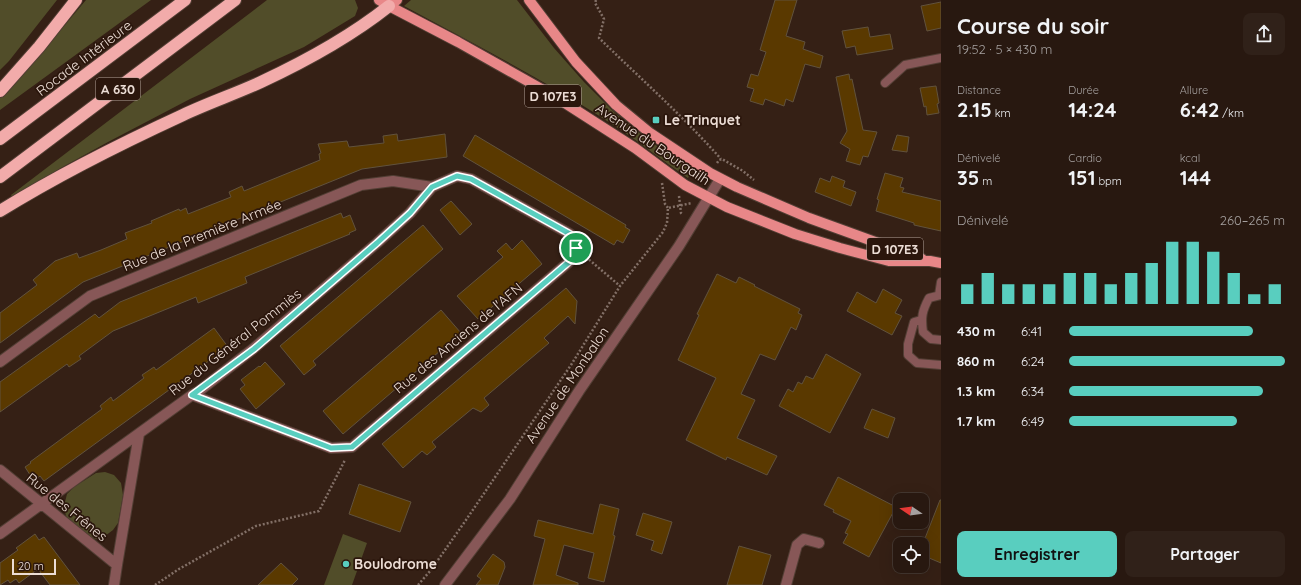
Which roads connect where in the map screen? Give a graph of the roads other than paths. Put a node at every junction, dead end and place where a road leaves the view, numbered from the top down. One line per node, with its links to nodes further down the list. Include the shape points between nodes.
1 (76, 0): 8 (highway)
2 (185, 0): 9 (highway, Rocade Intérieure / A 630)
3 (235, 0): 10 (highway, A 630)
4 (529, 0): 11 (main road, Avenue du Bourgailh / D 107E3, via 576,62 616,105 650,133)
5 (388, 2): 13 (main road, Avenue du Bourgailh / D 107E3, via 554,96 635,148 685,185); 14 (highway, via 375,17 318,53 97,157)
6 (941, 58): 7 (lane, via 905,65)
7 (886, 83)
8 (0, 91)
9 (0, 139)
10 (0, 177)
11 (720, 179): 13 (street, Avenue de Monbalon); 15 (main road, Avenue du Bourgailh / D 107E3, via 809,218)
12 (432, 187): 21 (street, Rue de la Première Armée, via 393,181 361,185 90,296); 23 (street, Rue du Général Pommiès, via 410,213 377,243 254,349); 23 (street, Rue des Anciens de l'AFN, via 457,176 471,179 570,234 576,248 569,262 352,447 331,448)
13 (709, 198): 15 (main road, Avenue du Bourgailh / D 107E3, via 795,234 840,248 889,261); 31 (street, Avenue de Monbalon, via 579,391 510,499)
14 (0, 211)
15 (930, 261): 16 (main road, Avenue du Bourgailh / D 107E3)
16 (941, 263)
17 (941, 282): 18 (lane)
18 (940, 295): 19 (lane, via 929,298)
19 (921, 320): 20 (lane, via 923,332 931,339); 22 (lane, via 914,322 908,355 917,363)
20 (941, 340)
21 (0, 362)
22 (941, 365)
23 (192, 395): 24 (street, Rue du Général Pommiès)
24 (139, 434): 26 (street, Rue du Général Pommiès); 29 (street, Rue des Frênes)
25 (0, 470): 26 (street, Rue des Frênes)
26 (42, 504): 27 (street, Rue du Général Pommiès); 29 (street, Rue des Frênes)
27 (0, 534)
28 (820, 543): 32 (street, via 804,539 797,545)
29 (117, 565): 30 (street, Rue des Frênes)
30 (114, 585)
31 (445, 585)
32 (786, 585)

